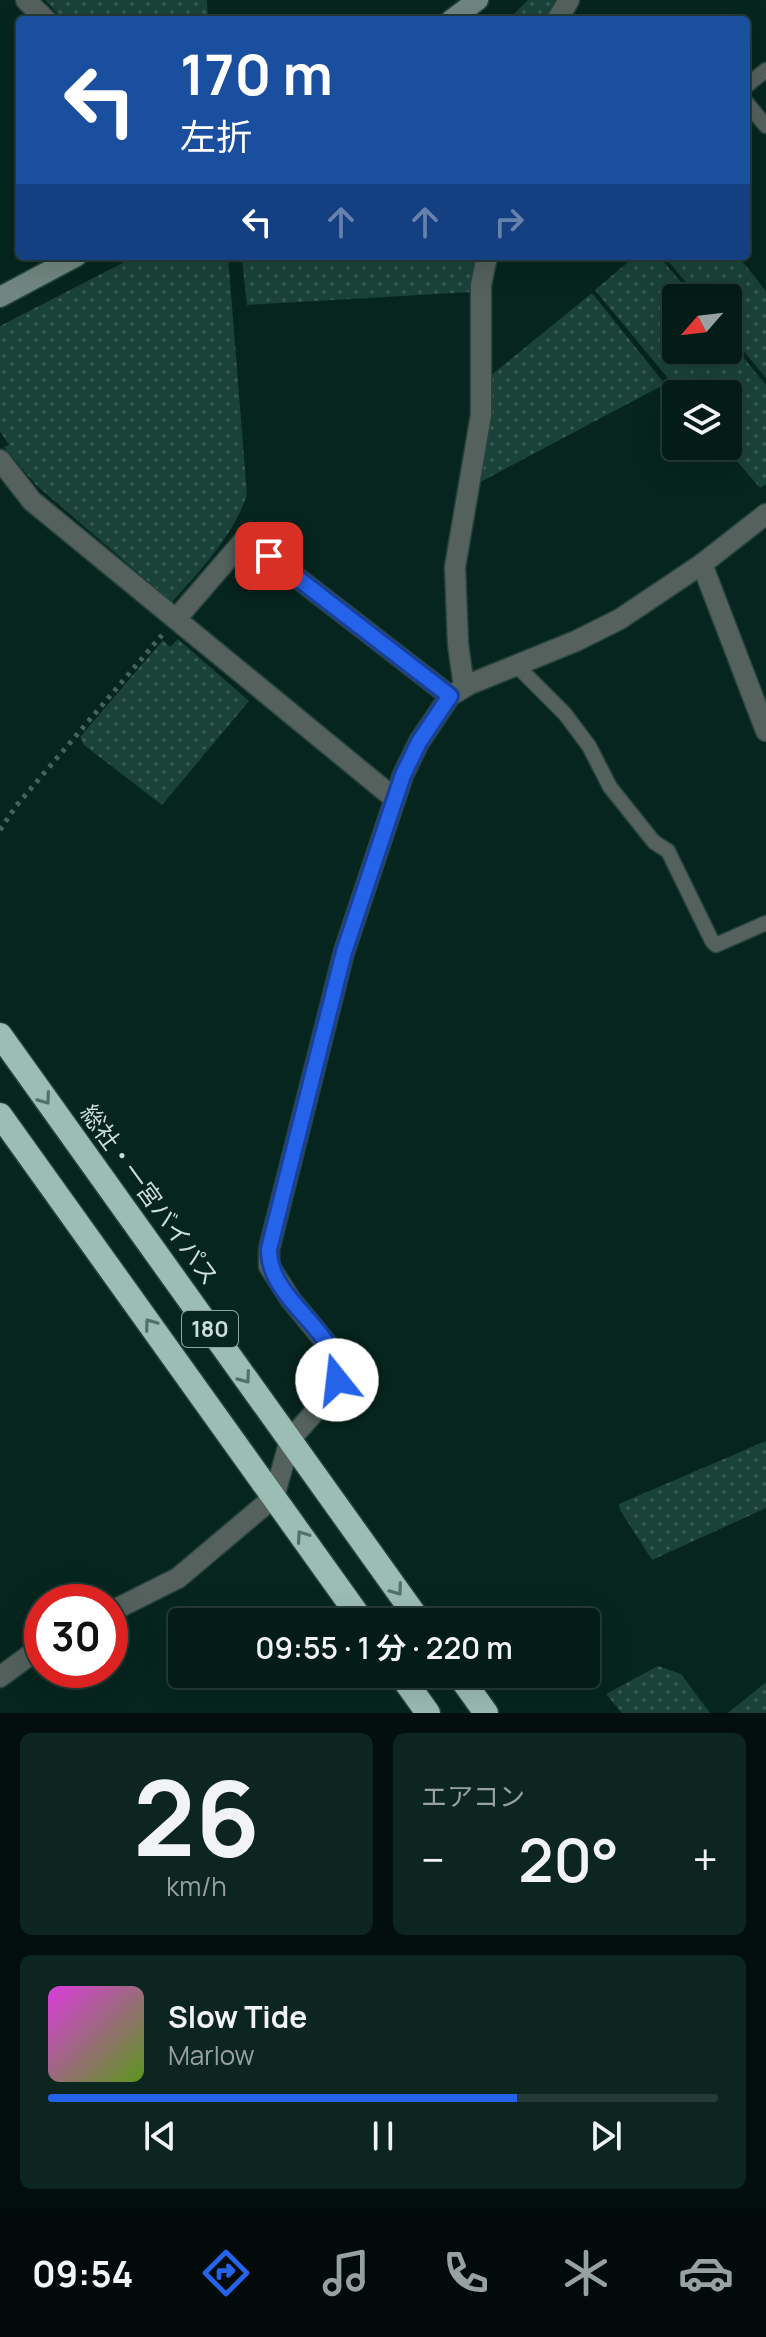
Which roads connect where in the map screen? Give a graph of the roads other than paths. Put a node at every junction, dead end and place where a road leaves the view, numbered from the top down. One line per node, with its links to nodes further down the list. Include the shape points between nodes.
1 (26, 0): 3 (street)
2 (478, 0): 4 (street)
3 (42, 16)
4 (456, 16)
5 (766, 70): 6 (lane)
6 (750, 83)
7 (750, 107): 8 (lane)
8 (766, 126)
9 (69, 260): 11 (street)
10 (486, 260): 17 (street, via 481,285 481,415 455,567)
11 (0, 297)
12 (0, 460): 15 (street, via 32,501)
13 (766, 514): 14 (street)
14 (702, 564): 16 (street, via 620,619); 18 (street)
15 (176, 619): 17 (street, via 246,538); 19 (street)
16 (516, 665): 17 (street); 20 (lane, via 565,714 610,787 654,842 668,851 712,941 716,945)
17 (457, 692): 19 (street, via 419,742)
18 (766, 731)
19 (395, 799): 23 (street, via 344,952 269,1249 269,1266 339,1364 332,1392)
20 (766, 923)
21 (0, 1035): 23 (highway, 総社・一宮バイパス / 180, one-way to 23)
22 (0, 1115): 24 (highway, 180, one-way to 22)
23 (290, 1440): 24 (street); 27 (highway, 総社・一宮バイパス / 180, one-way to 27)
24 (274, 1497): 25 (street, via 178,1578); 26 (highway, 180, one-way to 24)
25 (128, 1603)
26 (353, 1608)
27 (410, 1608)
28 (24, 1659): 29 (street)
29 (0, 1677)
30 (410, 1688): 32 (highway)
31 (468, 1688): 33 (highway)
32 (428, 1713)
33 (486, 1713)

